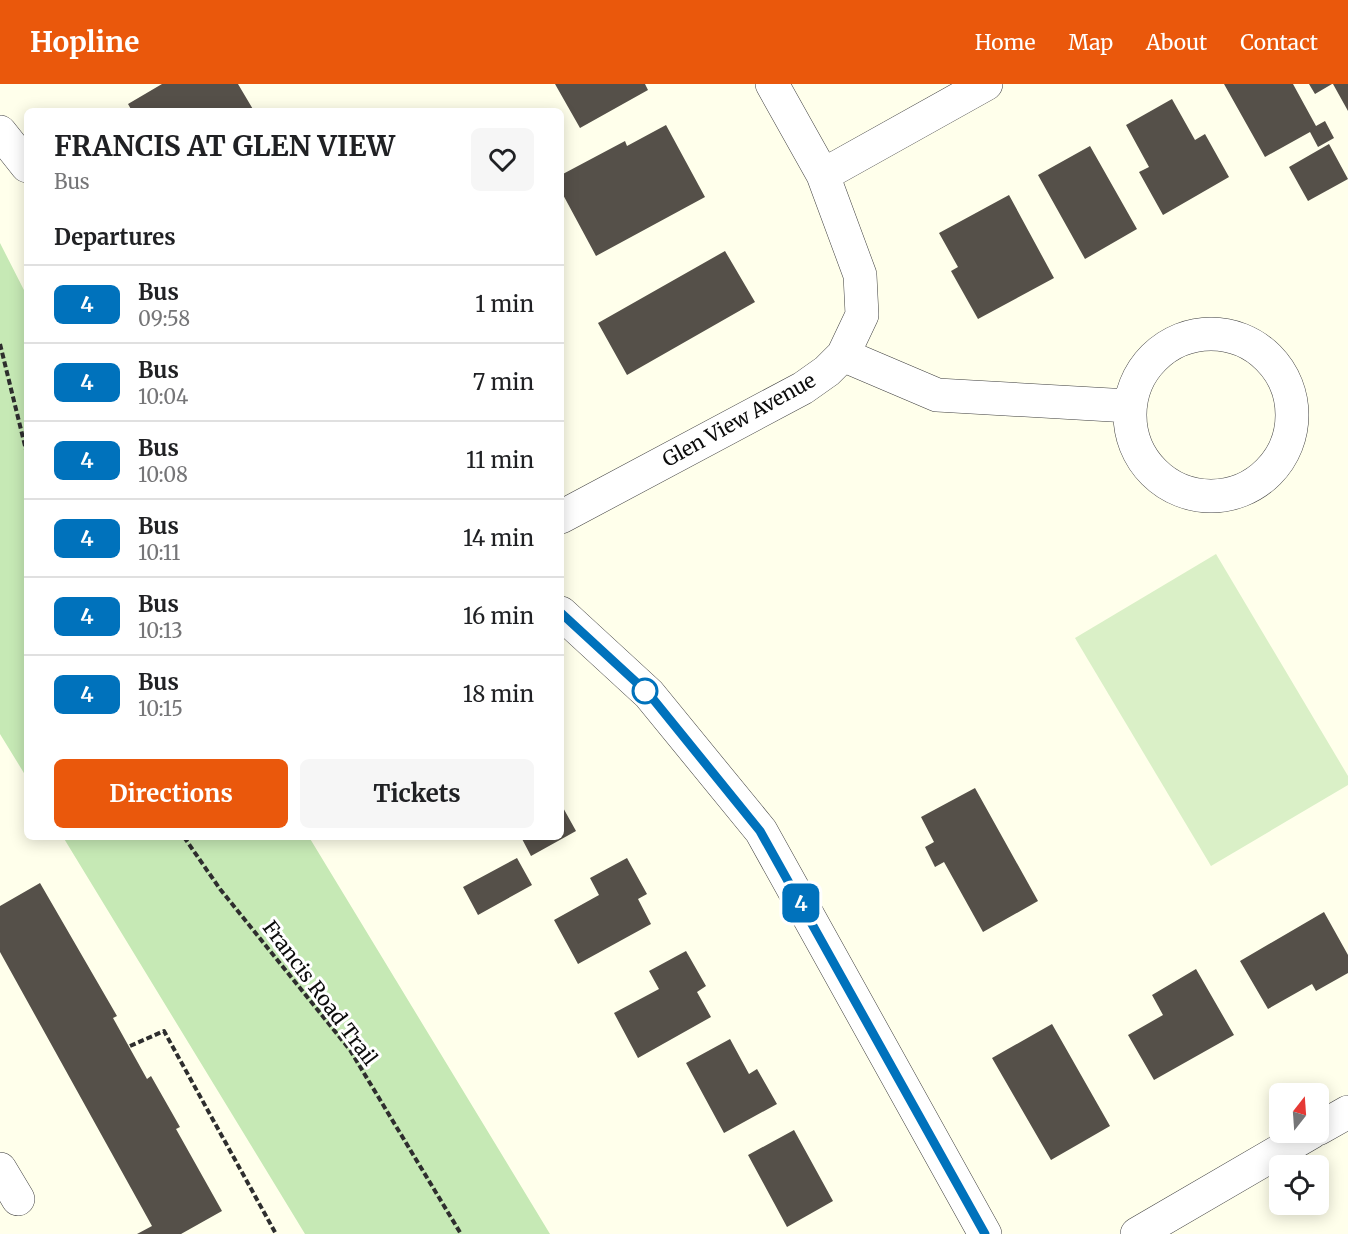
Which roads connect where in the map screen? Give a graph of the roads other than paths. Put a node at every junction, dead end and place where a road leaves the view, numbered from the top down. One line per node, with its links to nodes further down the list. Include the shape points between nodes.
1 (771, 84): 5 (street, Glen View Avenue)
2 (986, 84): 5 (street)
3 (0, 132): 4 (street)
4 (24, 162)
5 (823, 175): 6 (street, Glen View Avenue, via 860,275 861,315)
6 (843, 355): 7 (street, via 937,395); 8 (street, Glen View Avenue, via 803,388)
7 (1129, 406): 7 (street, via 1141,371 1167,346 1202,333 1239,338 1270,357 1290,388 1293,425 1281,459 1256,485 1221,497 1184,493 1153,473 1133,442)
8 (564, 515)
9 (564, 616): 15 (street, via 649,694 760,831)
10 (1348, 1112): 11 (street)
11 (1329, 1123)
12 (1293, 1143): 16 (street)
13 (0, 1169): 14 (street)
14 (18, 1199)
15 (985, 1234)
16 (1137, 1234)

